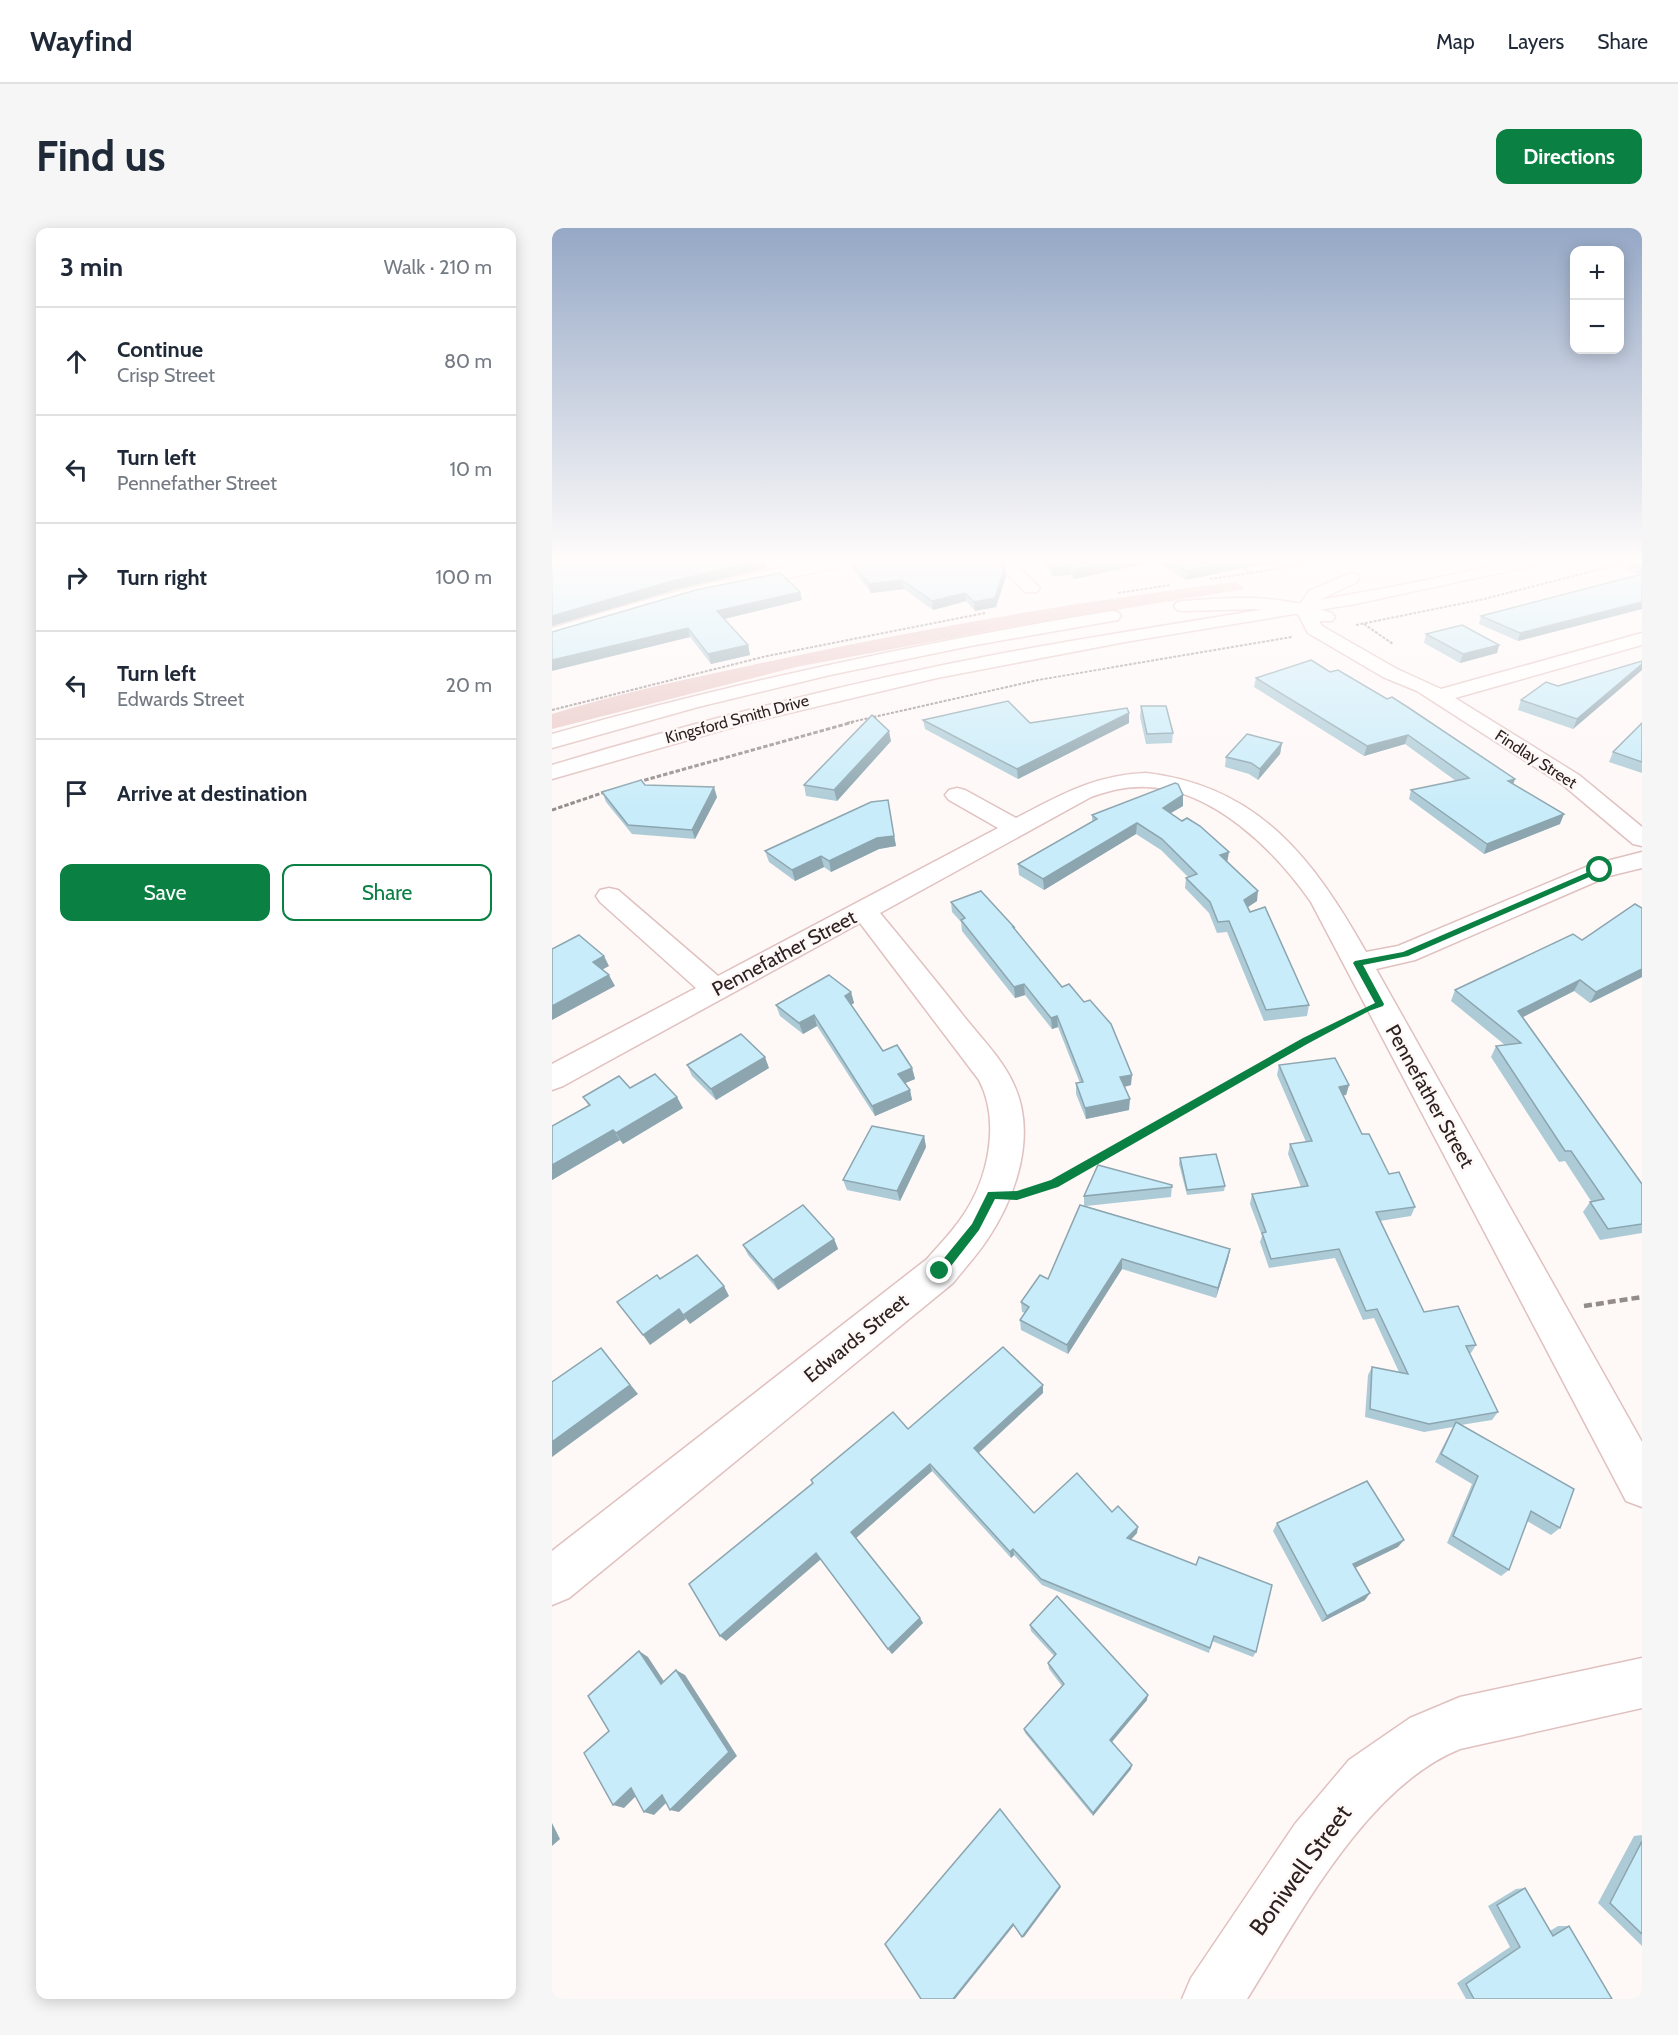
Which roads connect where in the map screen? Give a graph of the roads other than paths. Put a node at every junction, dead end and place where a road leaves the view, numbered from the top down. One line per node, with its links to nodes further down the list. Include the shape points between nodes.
1 (945, 646): 7 (street, Kingsford Smith Drive, via 810,673)
2 (1073, 646): 8 (street, Kingsford Smith Drive, via 881,683)
3 (1335, 646): 6 (street, Findlay Street)
4 (1380, 646): 6 (street, Findlay Street)
5 (1616, 646): 6 (street)
6 (1431, 692): 11 (street, Findlay Street, via 1570,780)
7 (552, 741)
8 (552, 772)
9 (957, 795): 10 (street)
10 (1016, 828): 14 (street, Pennefather Street); 15 (street, Pennefather Street, via 1095,787 1149,779 1186,786 1225,805 1263,831 1297,863)
11 (1642, 839)
12 (1642, 860): 15 (street, via 1600,870 1405,954)
13 (609, 896): 16 (street)
14 (864, 910): 16 (street, Pennefather Street); 19 (street, Edwards Street, via 998,1085 1007,1120 1007,1139 992,1195 975,1227 940,1271)
15 (1358, 963): 18 (street, Pennefather Street)
16 (716, 990): 17 (street, Pennefather Street)
17 (552, 1078)
18 (1642, 1485)
19 (552, 1581)
20 (1642, 1683): 21 (street, Boniwell Street, via 1460,1723 1428,1736 1368,1779 1314,1843)
21 (1212, 1999)

